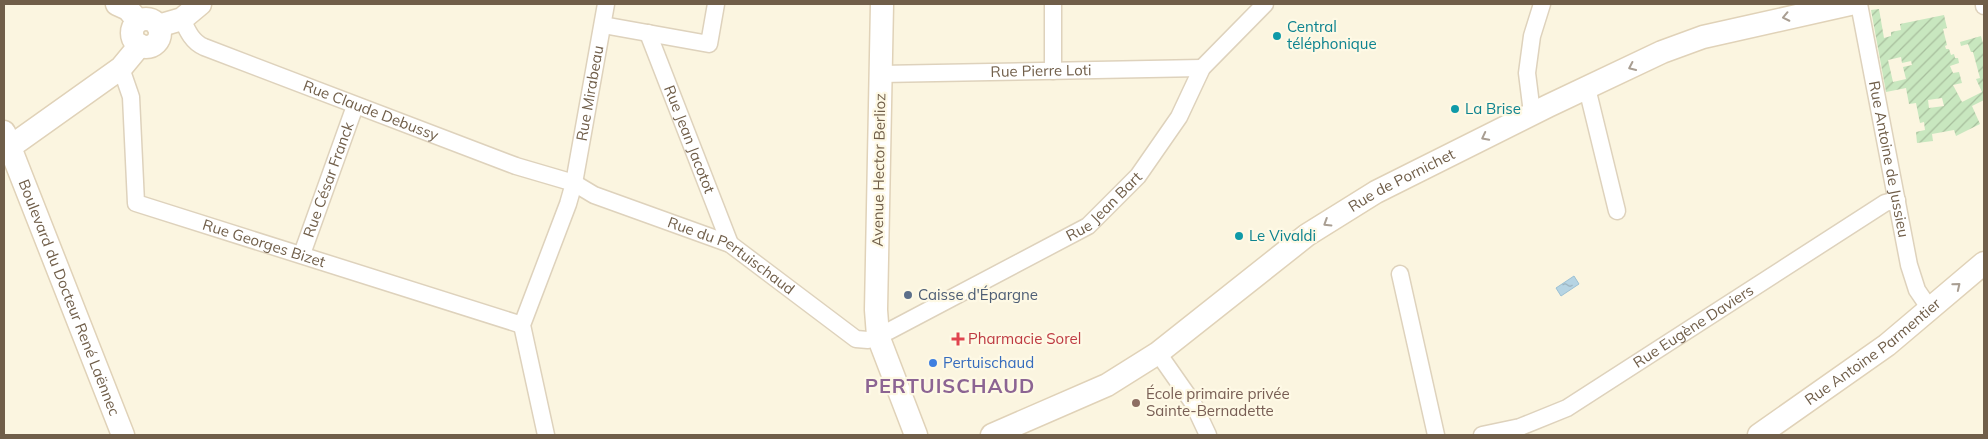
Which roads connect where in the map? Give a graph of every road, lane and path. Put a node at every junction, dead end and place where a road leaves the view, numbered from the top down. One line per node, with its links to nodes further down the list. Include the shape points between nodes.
1 (117, 4): 12 (main road)
2 (200, 4): 11 (main road)
3 (606, 4): 13 (street, Rue Mirabeau)
4 (716, 4): 14 (street, via 709,44)
5 (882, 4): 18 (main road, Avenue Hector Berlioz)
6 (1054, 4): 17 (street)
7 (1265, 4): 16 (street, Rue Jean Bart)
8 (1542, 4): 21 (street, via 1532,36 1527,73)
9 (1850, 4): 19 (main road, Rue de Pornichet, one-way to 19, via 1703,37 1662,52)
10 (1859, 4): 24 (street, Rue Antoine de Jussieu)
11 (182, 18): 12 (main road); 20 (street, Rue Claude Debussy, via 197,44)
12 (148, 24): 15 (main road, via 133,27 132,36 140,45)
13 (603, 25): 14 (street); 23 (street, Rue Mirabeau)
14 (648, 33): 26 (street, Rue Jean Jacotot)
15 (121, 68): 22 (main road); 27 (street, Rue Georges Bizet, via 131,97 136,203)
16 (1202, 68): 17 (street, Rue Pierre Loti); 32 (street, Rue Jean Bart, via 1179,117 1138,176 1088,226)
17 (1053, 71): 18 (street, Rue Pierre Loti)
18 (881, 74): 32 (main road, Avenue Hector Berlioz)
19 (1588, 88): 21 (main road, Rue de Pornichet); 25 (street)
20 (356, 106): 23 (street, Rue Claude Debussy, via 516,166); 27 (street, Rue César Franck)
21 (1532, 114): 33 (main road, Rue de Pornichet, one-way to 33, via 1376,192 1307,235)
22 (7, 140): 34 (main road, Boulevard du Docteur René Laënnec)
23 (574, 183): 26 (street, Rue du Pertuischaud, via 594,195); 31 (street, Rue Mirabeau)
24 (1897, 200): 30 (street, Rue Antoine de Jussieu, via 1917,290); 40 (street, Rue Eugène Daviers, via 1884,203 1567,408 1520,427)
25 (1617, 211)
26 (730, 244): 32 (street, Rue du Pertuischaud, via 856,339 868,340)
27 (302, 254): 31 (street, Rue Georges Bizet)
28 (1984, 263): 30 (main road, Rue Antoine Parmentier, one-way to 28)
29 (1400, 274): 39 (street)
30 (1930, 309): 41 (main road, Rue Antoine Parmentier, via 1887,345)
31 (522, 325): 35 (street)
32 (878, 336): 36 (main road, Avenue Hector Berlioz)
33 (1158, 353): 37 (main road, Rue de Pornichet, via 1108,385); 38 (street, via 1193,403)
34 (124, 435)
35 (546, 435)
36 (916, 435)
37 (992, 435)
38 (1208, 435)
39 (1436, 435)
40 (1482, 435)
41 (1759, 435)

